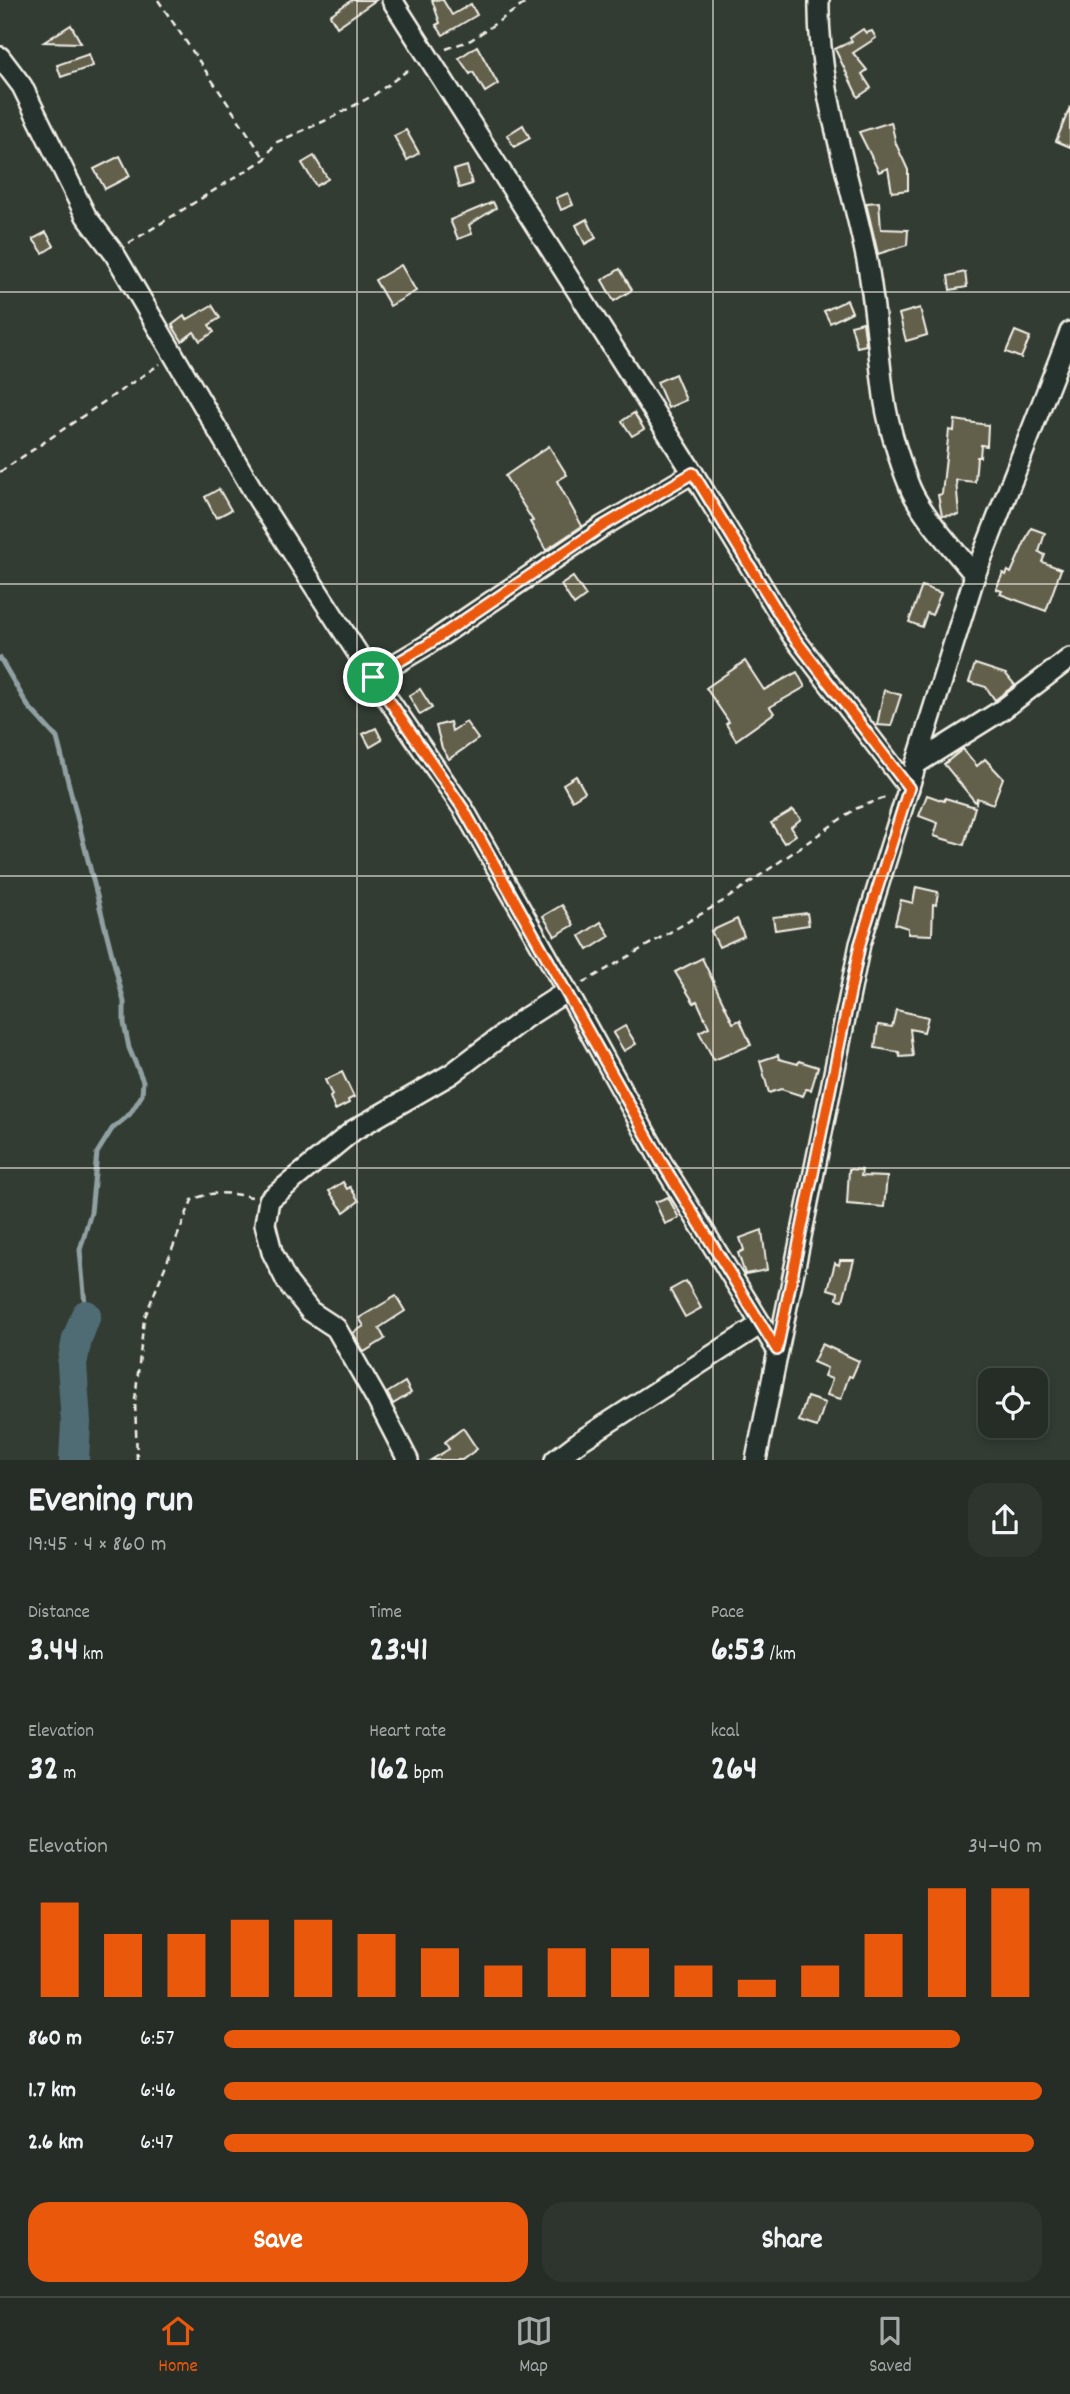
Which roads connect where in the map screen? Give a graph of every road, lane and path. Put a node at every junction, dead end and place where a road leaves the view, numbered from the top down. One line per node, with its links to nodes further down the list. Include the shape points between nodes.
1 (158, 0): 7 (path)
2 (393, 0): 5 (street)
3 (530, 0): 5 (path, via 471,40)
4 (819, 0): 13 (street, via 818,35 867,262 885,405 910,488)
5 (428, 56): 7 (path, via 374,96 275,144); 12 (street)
6 (0, 57): 8 (street, via 22,86 86,216)
7 (265, 159): 8 (path)
8 (114, 253): 10 (street)
9 (1070, 332): 13 (street)
10 (174, 354): 11 (path); 15 (street, via 258,499)
11 (0, 472)
12 (693, 473): 15 (street, via 603,526); 17 (street, via 792,635)
13 (975, 575): 16 (street)
14 (1070, 658): 16 (street, via 1002,710)
15 (373, 677): 18 (street, via 464,810)
16 (916, 764): 17 (street)
17 (909, 788): 18 (path, via 855,809 725,900); 21 (street, via 860,944)
18 (567, 991): 19 (street, via 451,1074 354,1130); 20 (street, via 662,1163)
19 (269, 1200): 22 (path, via 222,1193 192,1200 144,1319 135,1400); 23 (street, via 265,1224 287,1282 310,1311 336,1328)
20 (761, 1324): 21 (street); 24 (street)
21 (777, 1350): 25 (street)
22 (137, 1460)
23 (408, 1460)
24 (555, 1460)
25 (756, 1460)

